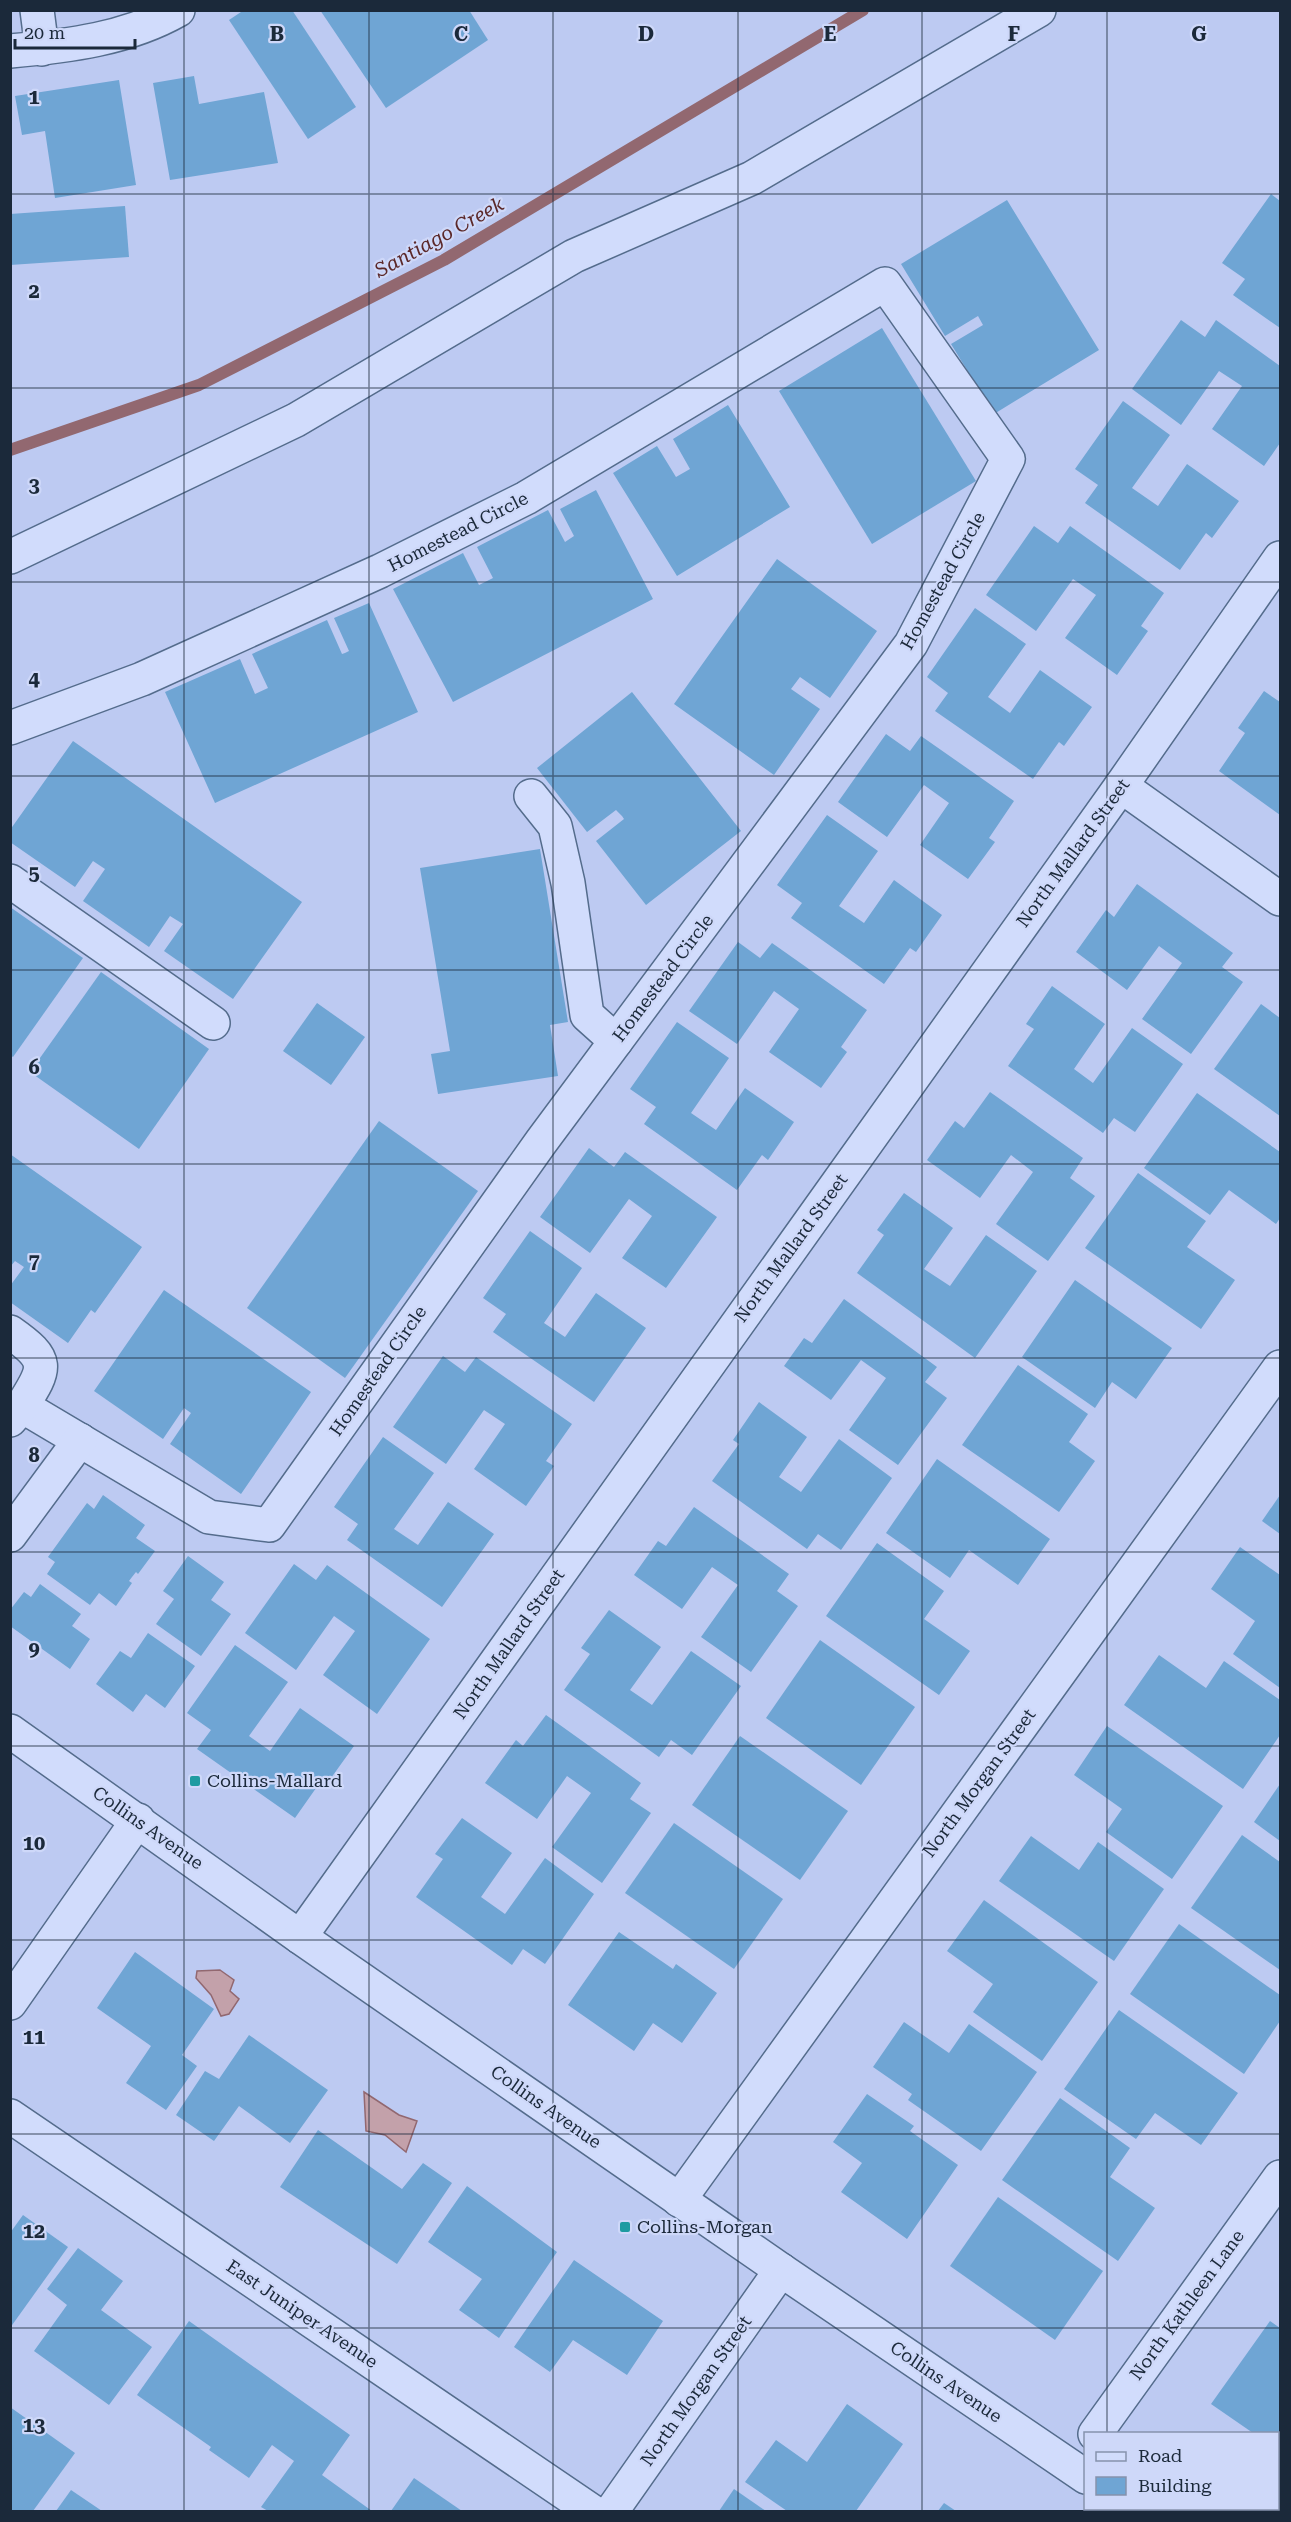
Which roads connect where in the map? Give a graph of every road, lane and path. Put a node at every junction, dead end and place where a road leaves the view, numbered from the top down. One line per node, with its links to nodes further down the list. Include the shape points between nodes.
1 (37, 10): 4 (street)
2 (178, 10): 4 (street, via 123,34)
3 (1039, 10): 5 (street, via 752,178 574,256 296,420)
4 (26, 50)
5 (10, 557)
6 (1281, 558): 8 (street, North Mallard Street)
7 (10, 728): 13 (street, Homestead Circle, via 153,674 380,571 526,498 885,284 1008,459 911,644)
8 (1121, 786): 11 (street); 21 (street, North Mallard Street)
9 (531, 796): 13 (street, via 555,826 568,883 587,1015)
10 (10, 881): 12 (street)
11 (1281, 899)
12 (213, 1023)
13 (616, 1041): 17 (street, Homestead Circle, via 268,1525 209,1517)
14 (10, 1332): 16 (street, Homestead Circle, via 34,1349 41,1363 39,1380)
15 (1281, 1367): 25 (street, North Morgan Street)
16 (16, 1413): 17 (street, Homestead Circle)
17 (80, 1440): 18 (street)
18 (10, 1535)
19 (10, 1731): 20 (street, Collins Avenue)
20 (138, 1820): 21 (street, Collins Avenue); 22 (street)
21 (300, 1937): 25 (street, Collins Avenue)
22 (10, 2003)
23 (10, 2116): 29 (street, East Juniper Avenue)
24 (1281, 2177): 27 (street, North Kathleen Lane)
25 (679, 2200): 26 (street, Collins Avenue)
26 (781, 2270): 28 (street, Collins Avenue); 30 (street, North Morgan Street)
27 (1096, 2432)
28 (1081, 2464)
29 (593, 2511)
30 (611, 2511)

